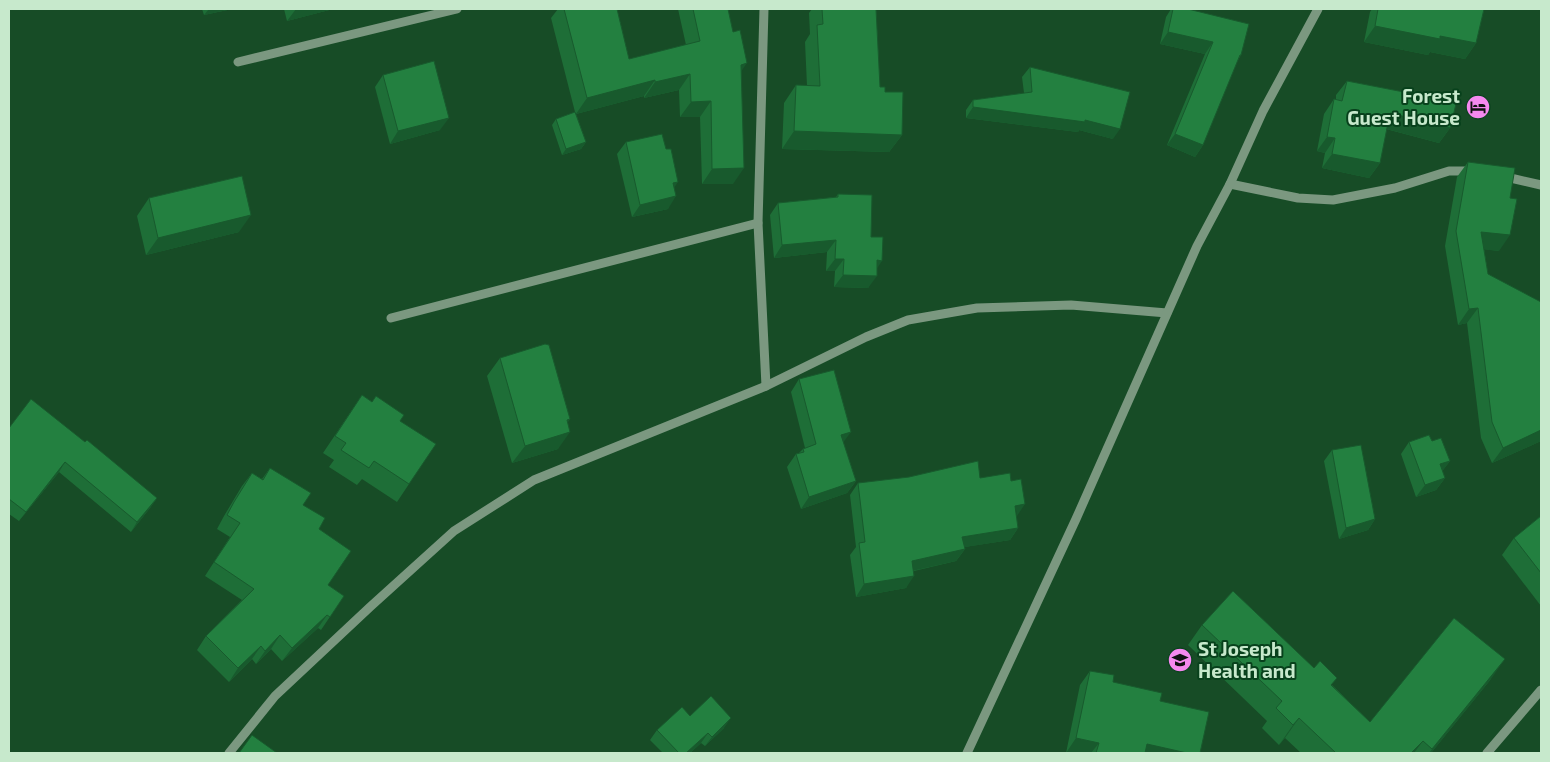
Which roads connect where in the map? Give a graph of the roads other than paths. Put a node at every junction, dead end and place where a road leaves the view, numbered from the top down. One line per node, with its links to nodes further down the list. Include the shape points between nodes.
1 (457, 9): 4 (street)
2 (764, 9): 7 (street)
3 (1318, 9): 5 (street)
4 (238, 62)
5 (1230, 184): 6 (street, via 1298,198 1332,200 1395,188 1448,171 1486,172); 8 (street, via 1196,246)
6 (1541, 184)
7 (758, 223): 9 (street); 10 (street)
8 (1167, 313): 10 (street, via 1071,305 977,308 908,320); 13 (street)
9 (390, 318)
10 (766, 386): 12 (street, via 534,480 454,531 275,696)
11 (1541, 690): 14 (street)
12 (230, 753)
13 (967, 753)
14 (1487, 753)

